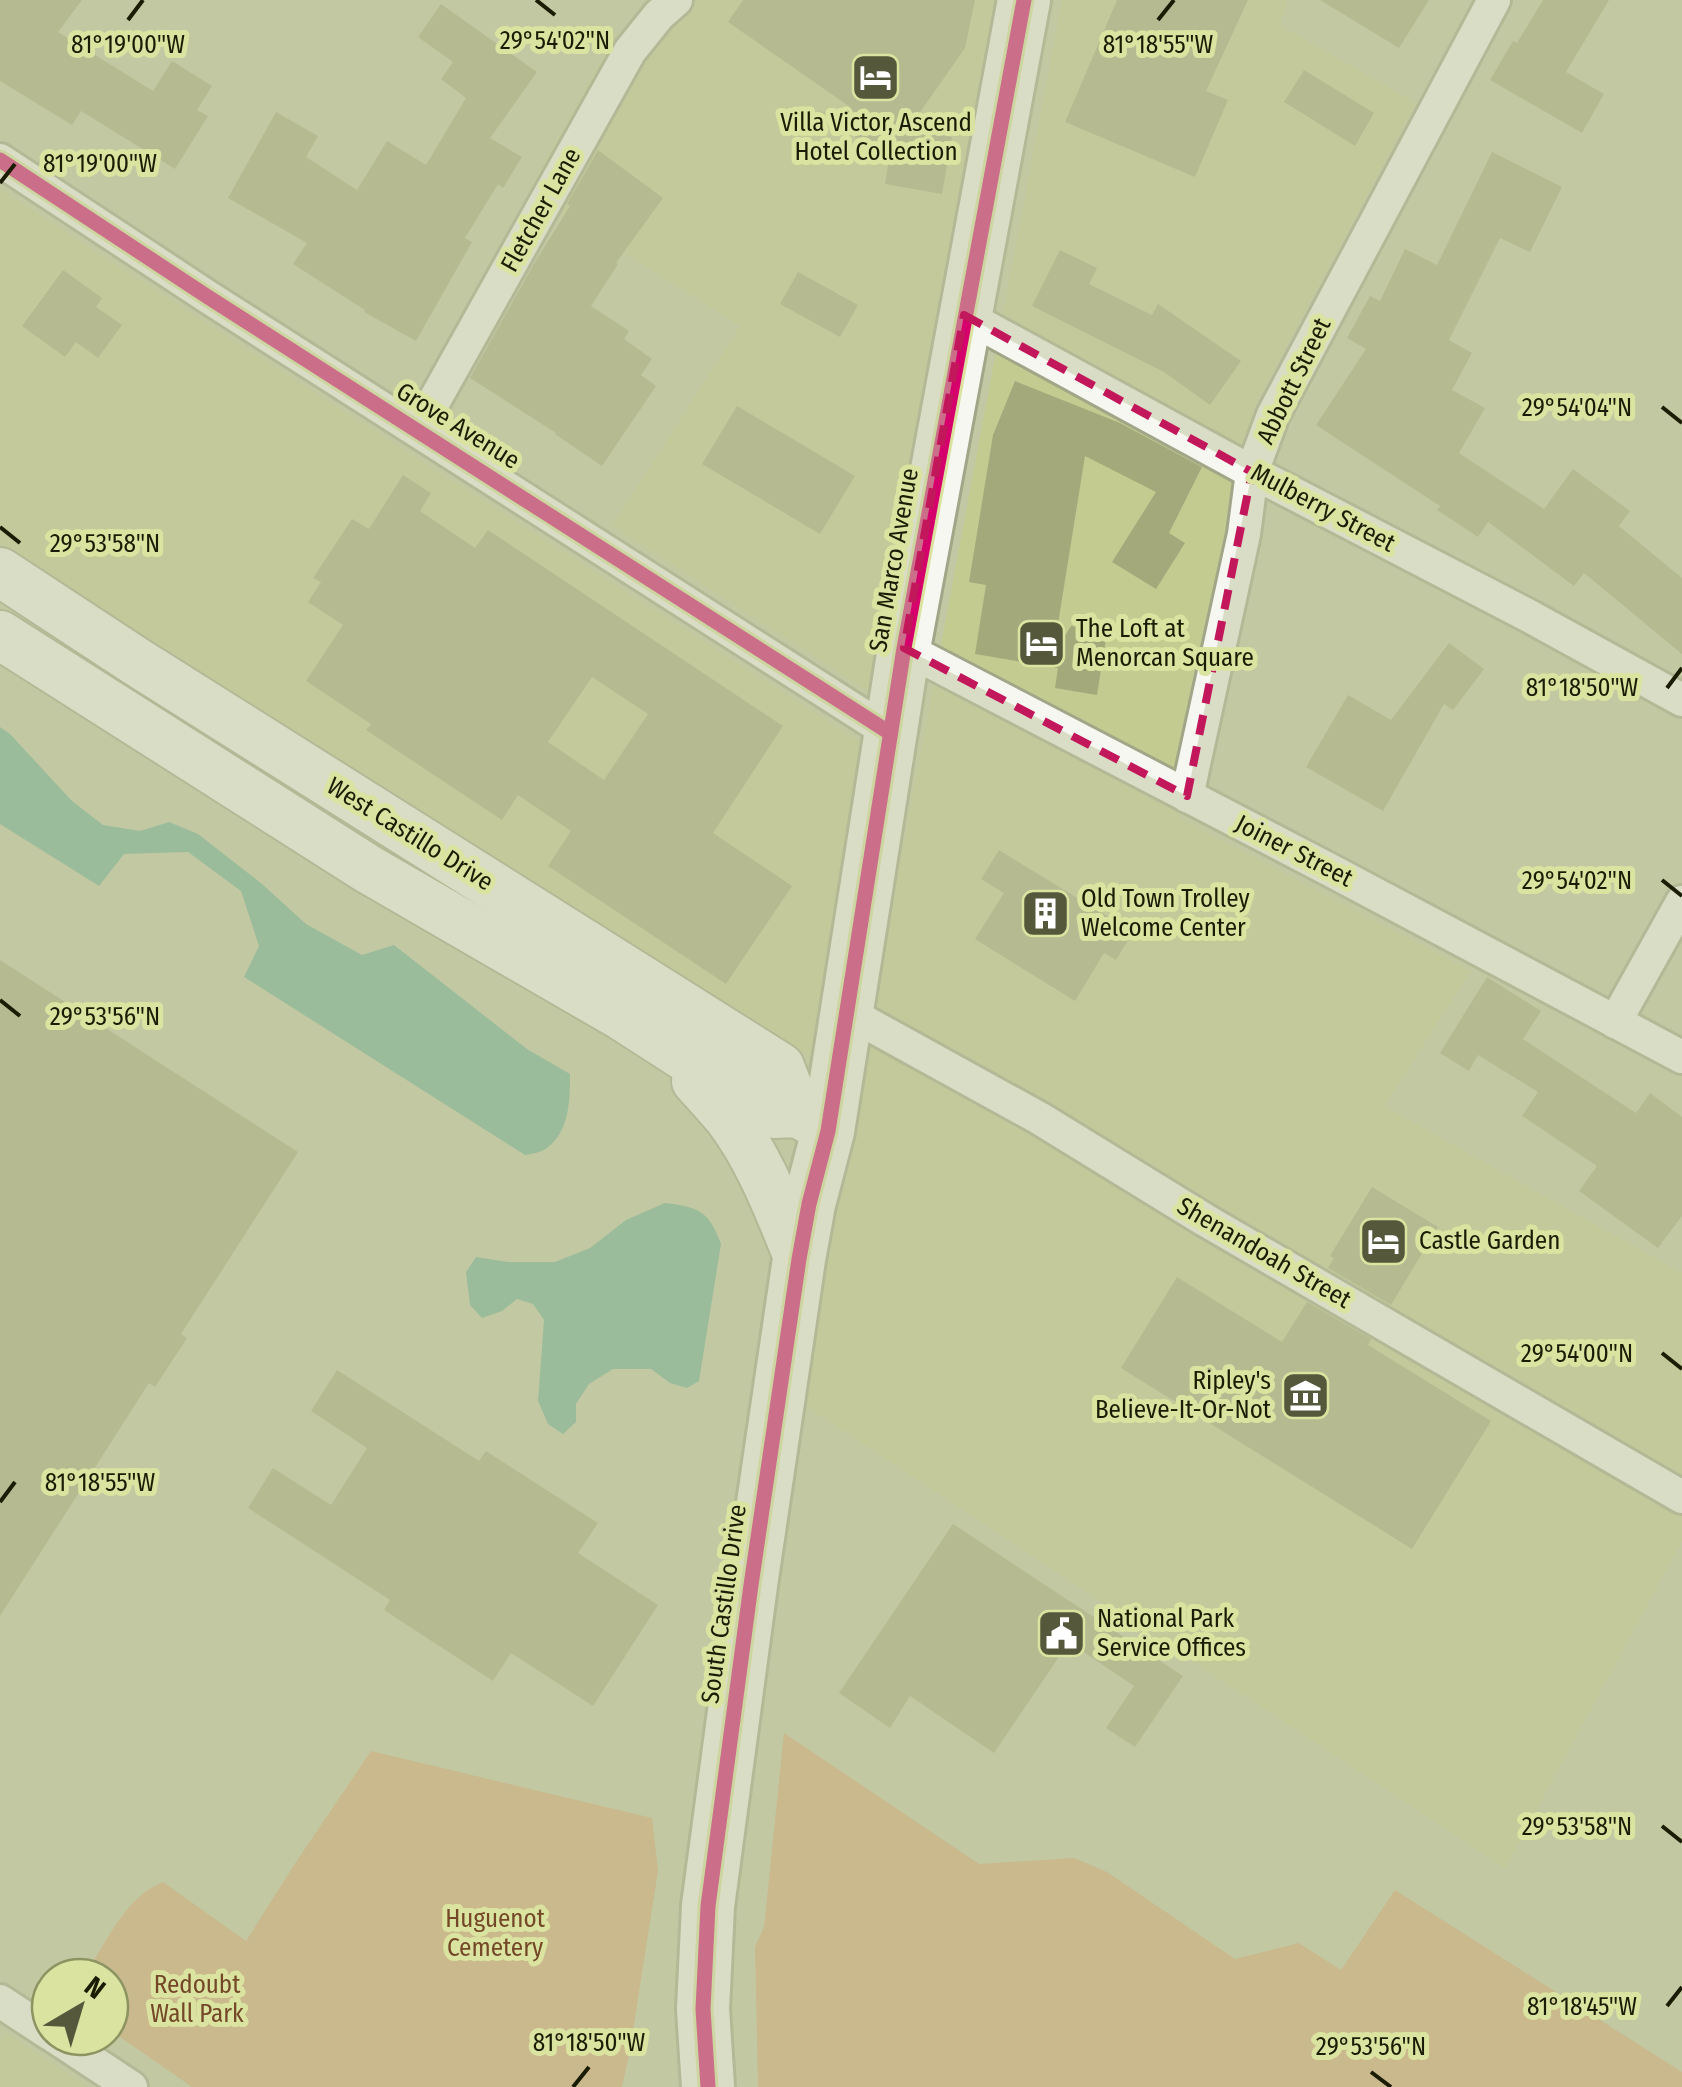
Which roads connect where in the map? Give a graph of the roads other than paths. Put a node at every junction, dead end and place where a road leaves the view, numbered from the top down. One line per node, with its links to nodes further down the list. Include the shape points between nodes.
1 (676, 0): 6 (street, Fletcher Lane, via 630,51)
2 (1024, 0): 5 (main road, San Marco Avenue)
3 (1494, 0): 7 (street, Abbott Street, via 1272,415)
4 (0, 160): 6 (street, Grove Avenue)
5 (964, 315): 7 (street, Mulberry Street); 10 (main road, San Marco Avenue)
6 (418, 430): 12 (street, Grove Avenue)
7 (1252, 472): 11 (street, Mulberry Street); 13 (street, Abbott Street)
8 (0, 572): 19 (main road, West Castillo Drive, via 780,1067)
9 (1, 636): 17 (main road, West Castillo Drive, via 368,869)
10 (904, 648): 12 (main road, San Marco Avenue); 13 (street, Joiner Street)
11 (1682, 700)
12 (890, 733): 15 (main road, San Marco Avenue)
13 (1187, 796): 16 (street, Joiner Street)
14 (1682, 902): 16 (street)
15 (846, 1011): 19 (main road, San Marco Avenue); 21 (street, Shenandoah Street)
16 (1616, 1022): 18 (street, Joiner Street)
17 (665, 1044): 19 (main road, West Castillo Drive, via 774,1114); 20 (main road, via 747,1146)
18 (1682, 1057)
19 (813, 1122): 20 (main road, South Castillo Drive, via 810,1204)
20 (799, 1260): 25 (main road, South Castillo Drive, via 708,1906)
21 (1682, 1497)
22 (1, 2005): 23 (street)
23 (30, 2023)
24 (85, 2057): 26 (street)
25 (700, 2080)
26 (131, 2087)

